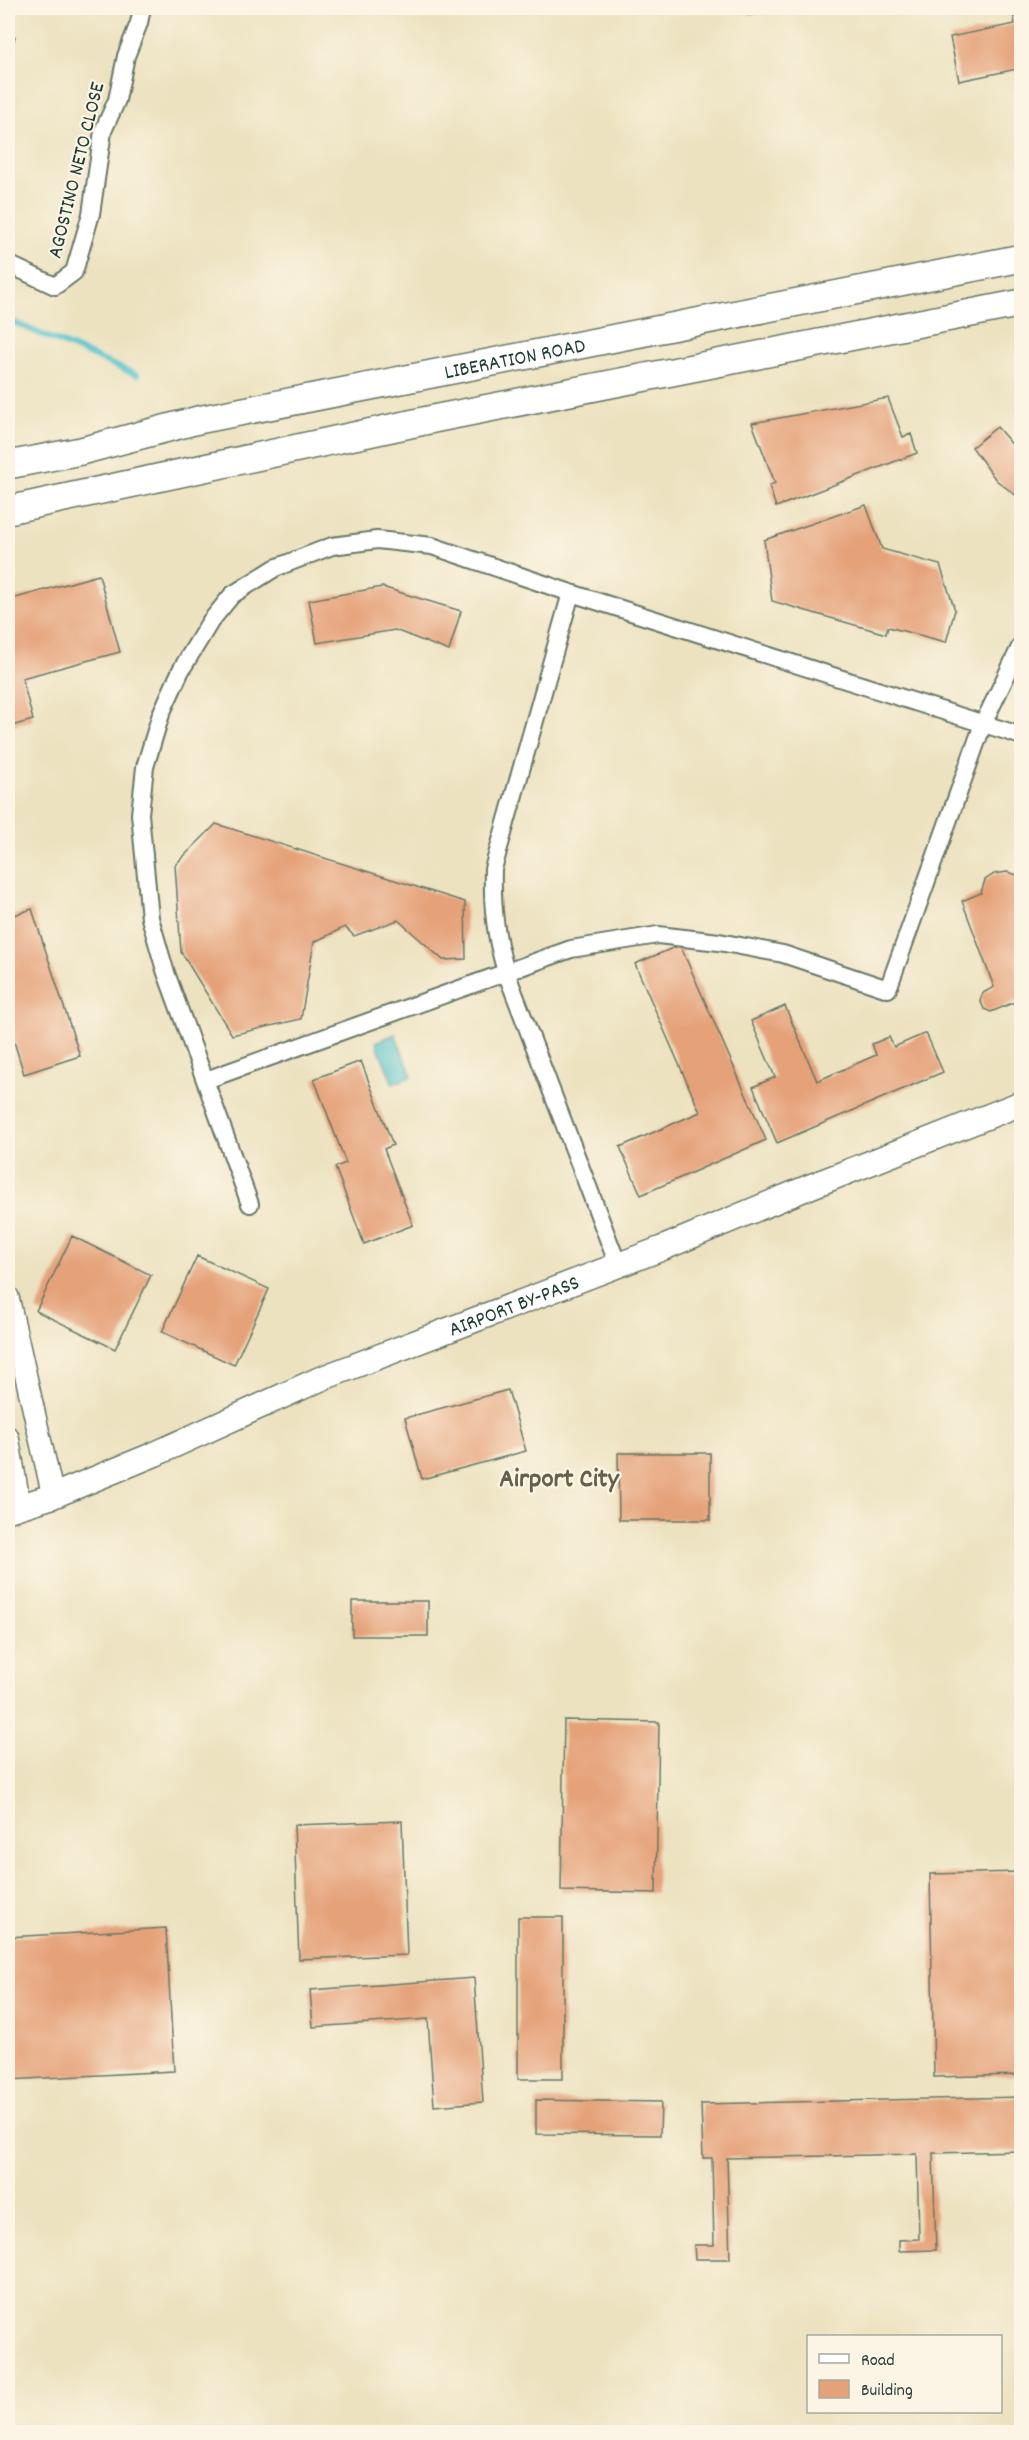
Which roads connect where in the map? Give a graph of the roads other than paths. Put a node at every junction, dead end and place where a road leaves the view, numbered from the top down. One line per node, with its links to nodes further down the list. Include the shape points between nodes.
1 (142, 8): 3 (street, AGOSTINO NETO CLOSE, via 117,100 103,131 91,214 74,272 56,286)
2 (1022, 258): 5 (highway, LIBERATION ROAD, via 198,420)
3 (8, 264)
4 (1022, 303): 8 (highway, via 450,416)
5 (81, 451): 6 (highway, LIBERATION ROAD); 7 (highway, via 51,468)
6 (8, 465)
7 (8, 480)
8 (8, 510)
9 (570, 593): 11 (street); 13 (street, via 494,869 495,931); 14 (street, via 432,546 378,540 332,546 275,568 232,595 210,622 181,670 161,714 145,768 140,814 150,918)
10 (1022, 643): 11 (street)
11 (983, 724): 12 (street); 13 (street, via 888,989 783,954 658,935 572,949)
12 (1022, 736)
13 (506, 972): 14 (street); 17 (street)
14 (206, 1080): 16 (street)
15 (1022, 1103): 17 (main road, AIRPORT BY-PASS)
16 (250, 1204)
17 (618, 1265): 20 (main road, AIRPORT BY-PASS, via 320,1379 155,1455)
18 (8, 1297): 20 (street)
19 (8, 1437): 21 (street)
20 (53, 1496): 21 (main road, AIRPORT BY-PASS)
21 (14, 1508)

